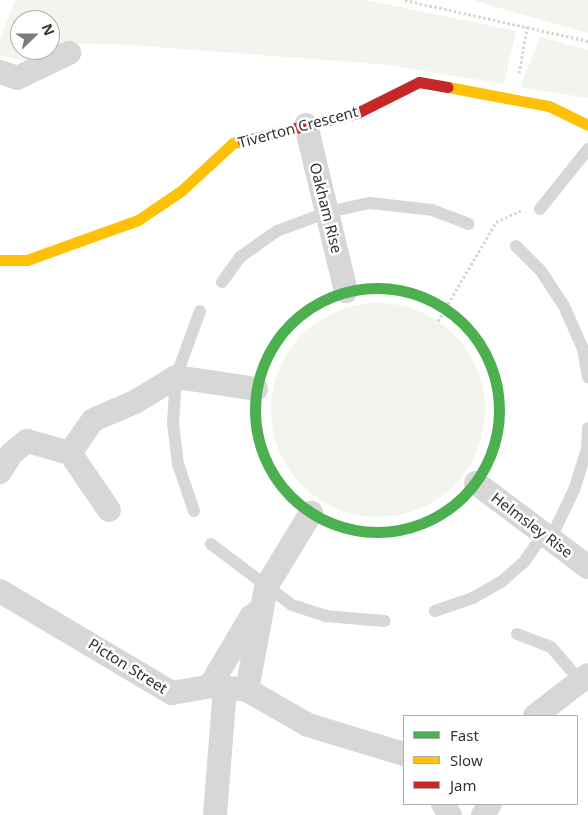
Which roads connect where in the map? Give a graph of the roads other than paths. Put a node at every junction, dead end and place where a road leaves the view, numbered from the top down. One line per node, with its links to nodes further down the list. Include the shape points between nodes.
1 (69, 53): 2 (street, via 17,78)
2 (0, 72)
3 (306, 125): 4 (street, Tiverton Crescent, via 357,113 419,82 514,97 549,106); 7 (street, Oakham Rise); 10 (street, Tiverton Crescent, via 233,143 181,191 138,220 27,260)
4 (588, 125)
5 (588, 149): 6 (lane)
6 (534, 206)
7 (328, 212): 8 (lane, via 370,203 432,210); 11 (lane, via 277,231 240,257); 12 (street, Oakham Rise)
8 (468, 224)
9 (516, 246): 15 (lane, via 564,306 582,348)
10 (0, 260)
11 (222, 282)
12 (346, 291): 16 (street, via 313,304 286,326 267,356); 20 (street, via 397,290 445,307 474,334 493,369 500,408 494,447)
13 (200, 311): 14 (lane)
14 (176, 377): 16 (street); 18 (street, via 135,402 93,420); 22 (lane, via 173,423 177,455)
15 (588, 378)
16 (256, 389): 23 (street, via 255,425 265,460 284,490)
17 (588, 428): 24 (lane, via 587,449 574,490)
18 (70, 453): 19 (street, via 27,441 12,453); 21 (street)
19 (0, 472)
20 (476, 483): 23 (street, via 450,509 418,526 382,533 345,528); 24 (street, Helmsley Rise)
21 (109, 510)
22 (194, 510)
23 (311, 514): 27 (street)
24 (546, 537): 26 (street, Helmsley Rise); 30 (lane, via 501,582 473,598)
25 (211, 544): 27 (lane)
26 (588, 567)
27 (266, 587): 29 (street); 31 (lane, via 292,605 325,616)
28 (0, 591): 34 (street, Picton Street, via 172,694)
29 (261, 610): 34 (street); 34 (street, via 251,617)
30 (435, 611)
31 (384, 621)
32 (517, 634): 33 (lane, via 551,647)
33 (584, 678): 35 (street)
34 (227, 688): 36 (street, via 308,725); 37 (street)
35 (536, 715)
36 (403, 754)
37 (215, 815)

